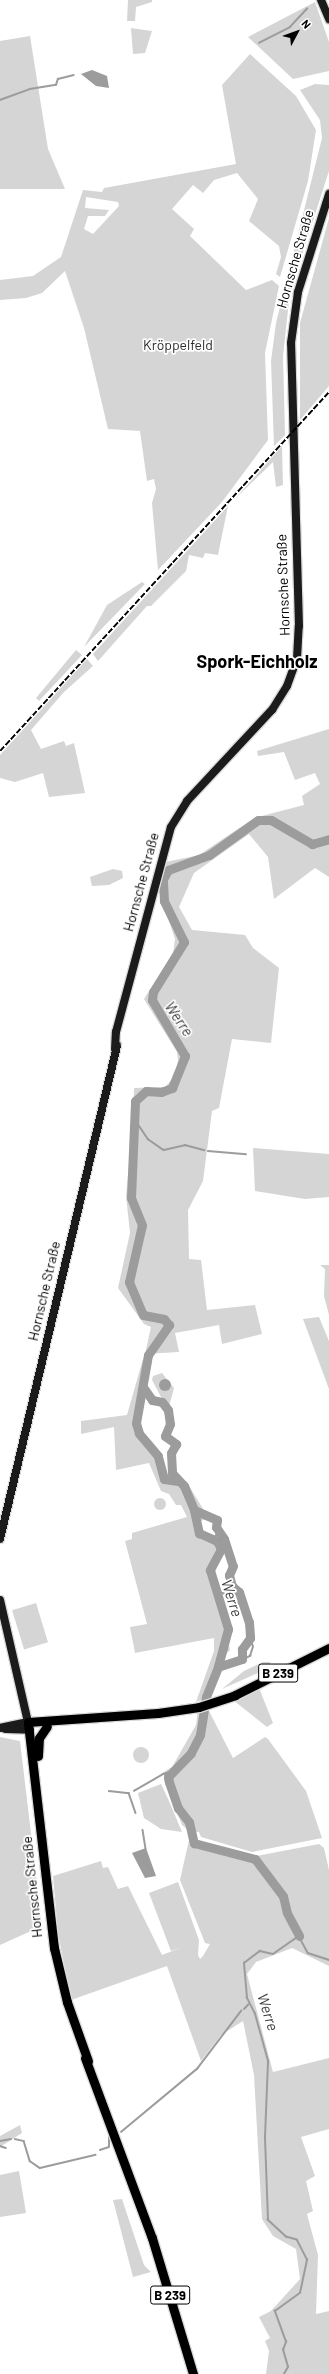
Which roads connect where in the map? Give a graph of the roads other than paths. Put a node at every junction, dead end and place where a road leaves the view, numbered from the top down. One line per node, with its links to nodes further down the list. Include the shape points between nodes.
1 (321, 0): 2 (main road)
2 (329, 18)
3 (329, 194): 4 (main road, Hornsche Straße, via 298,292 291,344 299,626 297,659 278,702 187,801 171,827 120,1025)
4 (0, 1539)
5 (0, 1600): 10 (main road)
6 (329, 1648): 7 (main road, B 239, via 199,1707 158,1714)
7 (57, 1720): 8 (main road, B 239); 10 (main road, B 239)
8 (47, 1726): 10 (main road, B 239); 11 (main road, via 39,1738)
9 (1, 1728): 10 (main road)
10 (29, 1729): 11 (main road, Hornsche Straße / B 239)
11 (35, 1781): 12 (main road, Hornsche Straße / B 239, via 54,1948 82,2045 145,2217)
12 (193, 2374)

